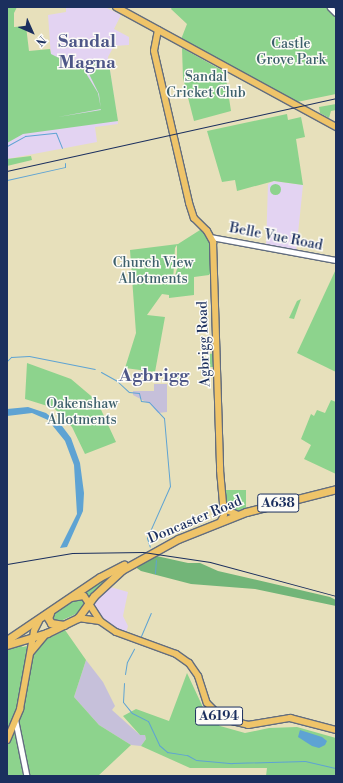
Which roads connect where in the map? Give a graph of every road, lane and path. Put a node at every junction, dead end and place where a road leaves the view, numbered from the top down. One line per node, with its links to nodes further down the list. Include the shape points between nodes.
1 (116, 7): 4 (main road)
2 (330, 7): 3 (street)
3 (336, 13)
4 (158, 30): 5 (main road); 6 (main road, via 154,51 189,203 194,218)
5 (336, 127)
6 (212, 237): 7 (street, Belle Vue Road); 9 (main road, Agbrigg Road)
7 (336, 260)
8 (336, 489): 11 (highway, Doncaster Road / A638)
9 (222, 502): 10 (main road, Agbrigg Road); 11 (main road, via 229,511); 12 (main road, Agbrigg Road, via 224,515)
10 (221, 514): 12 (main road, Agbrigg Road); 13 (main road)
11 (238, 515): 12 (highway, Doncaster Road / A638)
12 (221, 521): 13 (highway, Doncaster Road / A638)
13 (211, 525): 14 (highway, Doncaster Road / A638)
14 (135, 561): 15 (highway, Doncaster Road / A638); 16 (highway, Doncaster Road / A638)
15 (110, 580): 16 (highway, via 104,578); 18 (highway, Doncaster Road / A638)
16 (91, 583): 17 (highway, Doncaster Road / A638)
17 (71, 598): 18 (main road, via 82,595); 19 (highway, Doncaster Road / A638)
18 (89, 604): 20 (highway, Doncaster Road / A638); 22 (main road, A6194)
19 (50, 613): 21 (highway, Doncaster Road / A638); 23 (highway, via 48,618 52,623)
20 (78, 618): 22 (main road, A6194); 23 (highway, Doncaster Road / A638)
21 (39, 620): 25 (main road); 26 (highway, Doncaster Road / A638)
22 (100, 621): 31 (main road, A6194, via 123,636 176,654 189,663 198,676 209,707 227,721 248,725 290,718)
23 (64, 625): 24 (highway, Doncaster Road / A638)
24 (48, 633): 25 (highway, Doncaster Road / A638); 29 (main road, via 40,639)
25 (32, 638): 27 (highway, Doncaster Road / A638); 29 (main road)
26 (7, 640)
27 (18, 642): 28 (highway, Doncaster Road / A638); 29 (main road, via 28,647)
28 (7, 646)
29 (30, 656): 30 (main road)
30 (16, 722): 32 (main road); 33 (street)
31 (336, 730)
32 (7, 740)
33 (27, 776)

